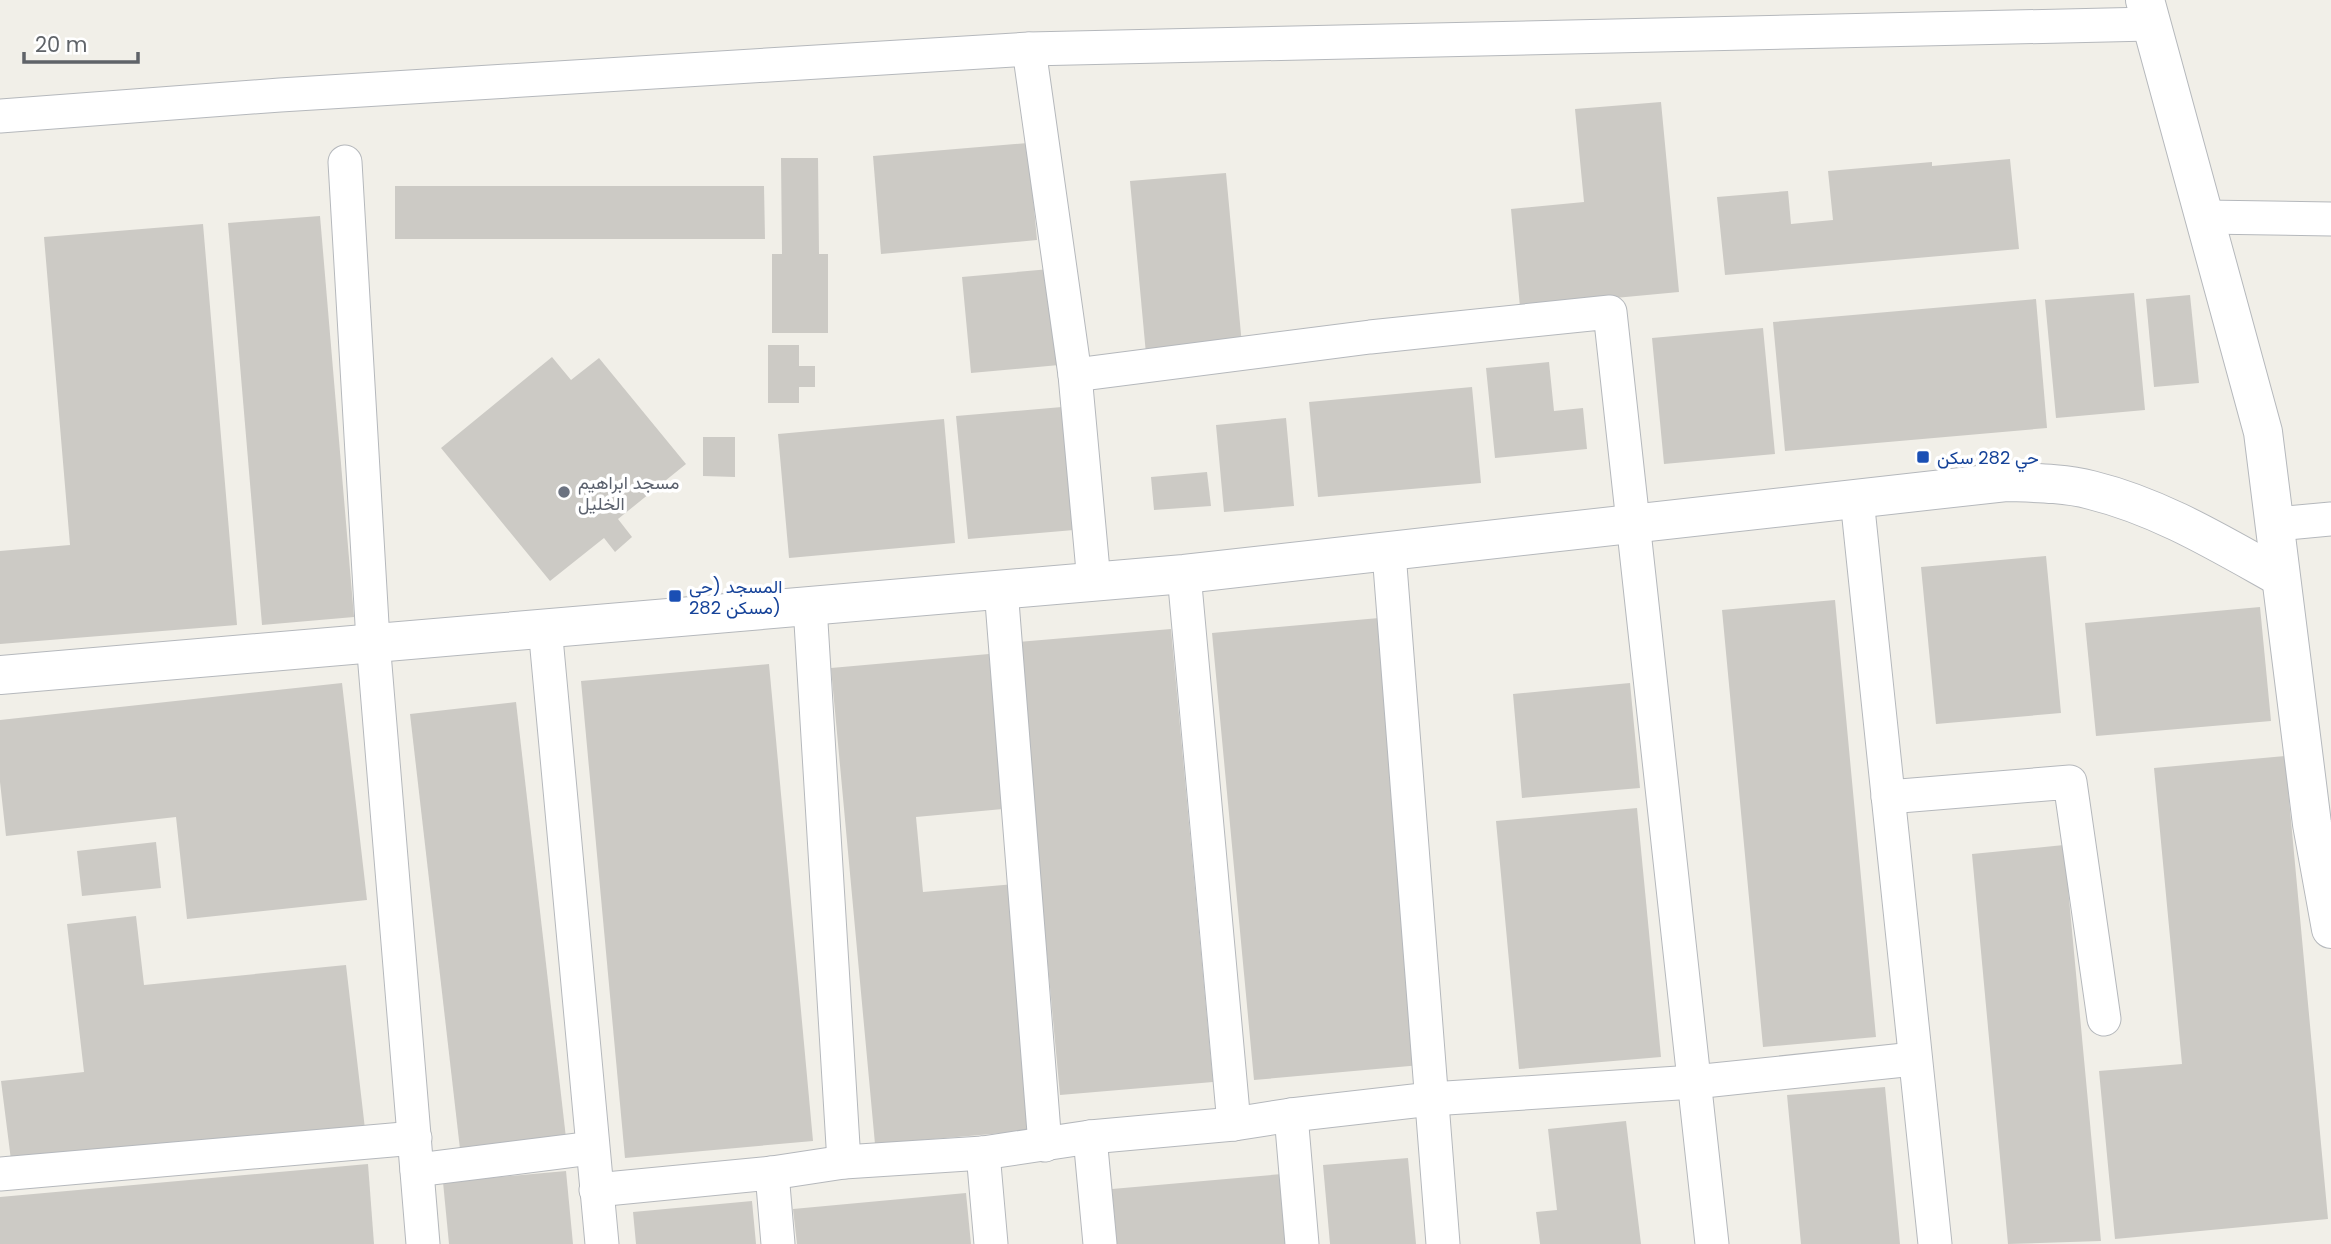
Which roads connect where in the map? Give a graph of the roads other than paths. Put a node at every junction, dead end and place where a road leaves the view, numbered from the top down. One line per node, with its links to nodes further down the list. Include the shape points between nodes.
1 (2148, 12): 2 (street); 5 (street)
2 (1029, 49): 3 (street); 7 (street)
3 (0, 117)
4 (345, 162): 19 (street)
5 (2205, 217): 6 (street); 10 (street, via 2249,372)
6 (2331, 219)
7 (1075, 375): 11 (street, via 1609,312); 15 (street)
8 (1857, 499): 11 (street); 14 (street, via 2006,482 2089,489 2182,522); 21 (street)
9 (2331, 519): 10 (street)
10 (2277, 524): 14 (street)
11 (1633, 525): 12 (street); 26 (street)
12 (1389, 552): 13 (street); 27 (street)
13 (1184, 574): 15 (street); 29 (street)
14 (2280, 577): 22 (street)
15 (1094, 582): 16 (street)
16 (1001, 589): 17 (street); 31 (street)
17 (810, 606): 18 (street); 35 (street)
18 (545, 627): 19 (street); 32 (street)
19 (373, 641): 20 (street); 34 (street)
20 (0, 675)
21 (1888, 797): 24 (street, via 2070,782); 25 (street)
22 (2322, 822): 23 (street)
23 (2331, 929)
24 (2104, 1019)
25 (1914, 1059): 26 (street); 47 (street)
26 (1694, 1082): 27 (street); 46 (street)
27 (1432, 1099): 28 (street); 45 (street)
28 (1291, 1115): 29 (street); 44 (street)
29 (1234, 1124): 30 (street)
30 (1090, 1137): 31 (street); 43 (street)
31 (1045, 1145): 33 (street)
32 (592, 1148): 34 (street); 38 (street)
33 (983, 1153): 35 (street); 42 (street)
34 (416, 1154): 37 (street); 39 (street)
35 (844, 1162): 36 (street)
36 (772, 1173): 38 (street); 41 (street)
37 (0, 1174)
38 (596, 1190): 40 (street)
39 (423, 1244)
40 (602, 1244)
41 (778, 1244)
42 (991, 1244)
43 (1100, 1244)
44 (1302, 1244)
45 (1443, 1244)
46 (1712, 1244)
47 (1935, 1244)

